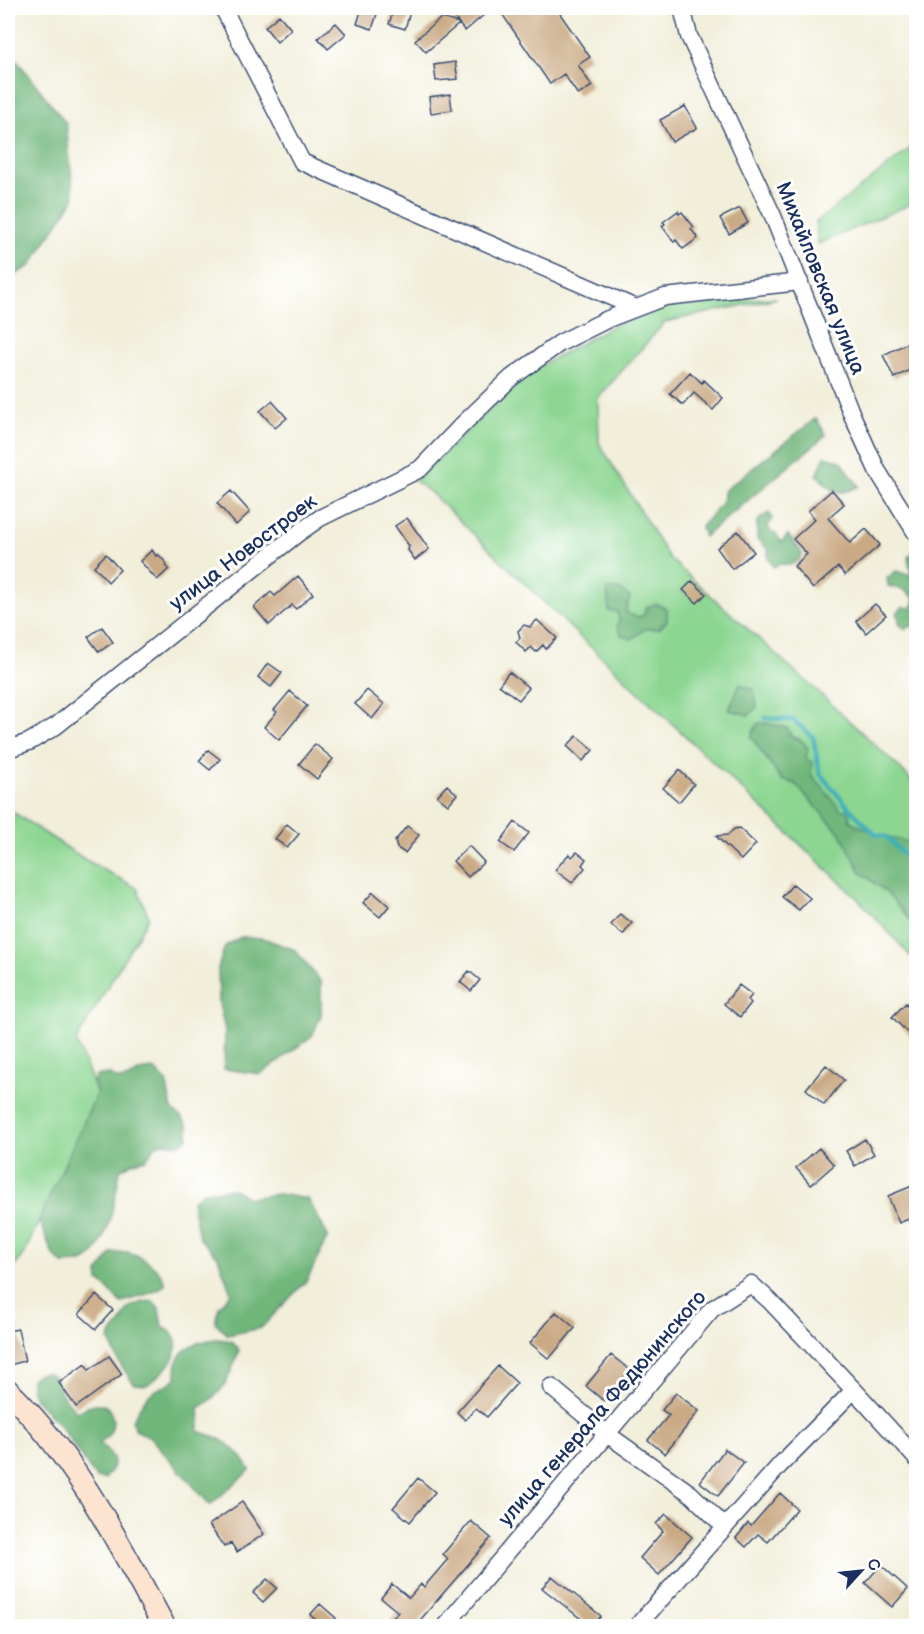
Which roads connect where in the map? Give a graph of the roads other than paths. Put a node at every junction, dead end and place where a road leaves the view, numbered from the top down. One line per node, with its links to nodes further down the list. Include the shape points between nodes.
1 (223, 8): 4 (street, via 302,162)
2 (682, 8): 3 (street, Михайловская улица, via 689,36 774,216)
3 (800, 282): 4 (street, улица Новостроек, via 665,297); 5 (street, Михайловская улица, via 876,470)
4 (636, 308): 6 (street, улица Новостроек, via 560,343 511,378 420,469 312,523 56,726)
5 (916, 532)
6 (8, 749)
7 (551, 1387): 10 (street)
8 (854, 1390): 10 (street, улица генерала Федюнинского, via 751,1284 712,1309); 11 (street, улица генерала Федюнинского); 12 (street)
9 (8, 1391): 13 (main road, via 61,1452)
10 (608, 1434): 12 (street, via 691,1494); 14 (street, улица генерала Федюнинского)
11 (916, 1458)
12 (724, 1527): 15 (street)
13 (164, 1626)
14 (445, 1626)
15 (637, 1626)

